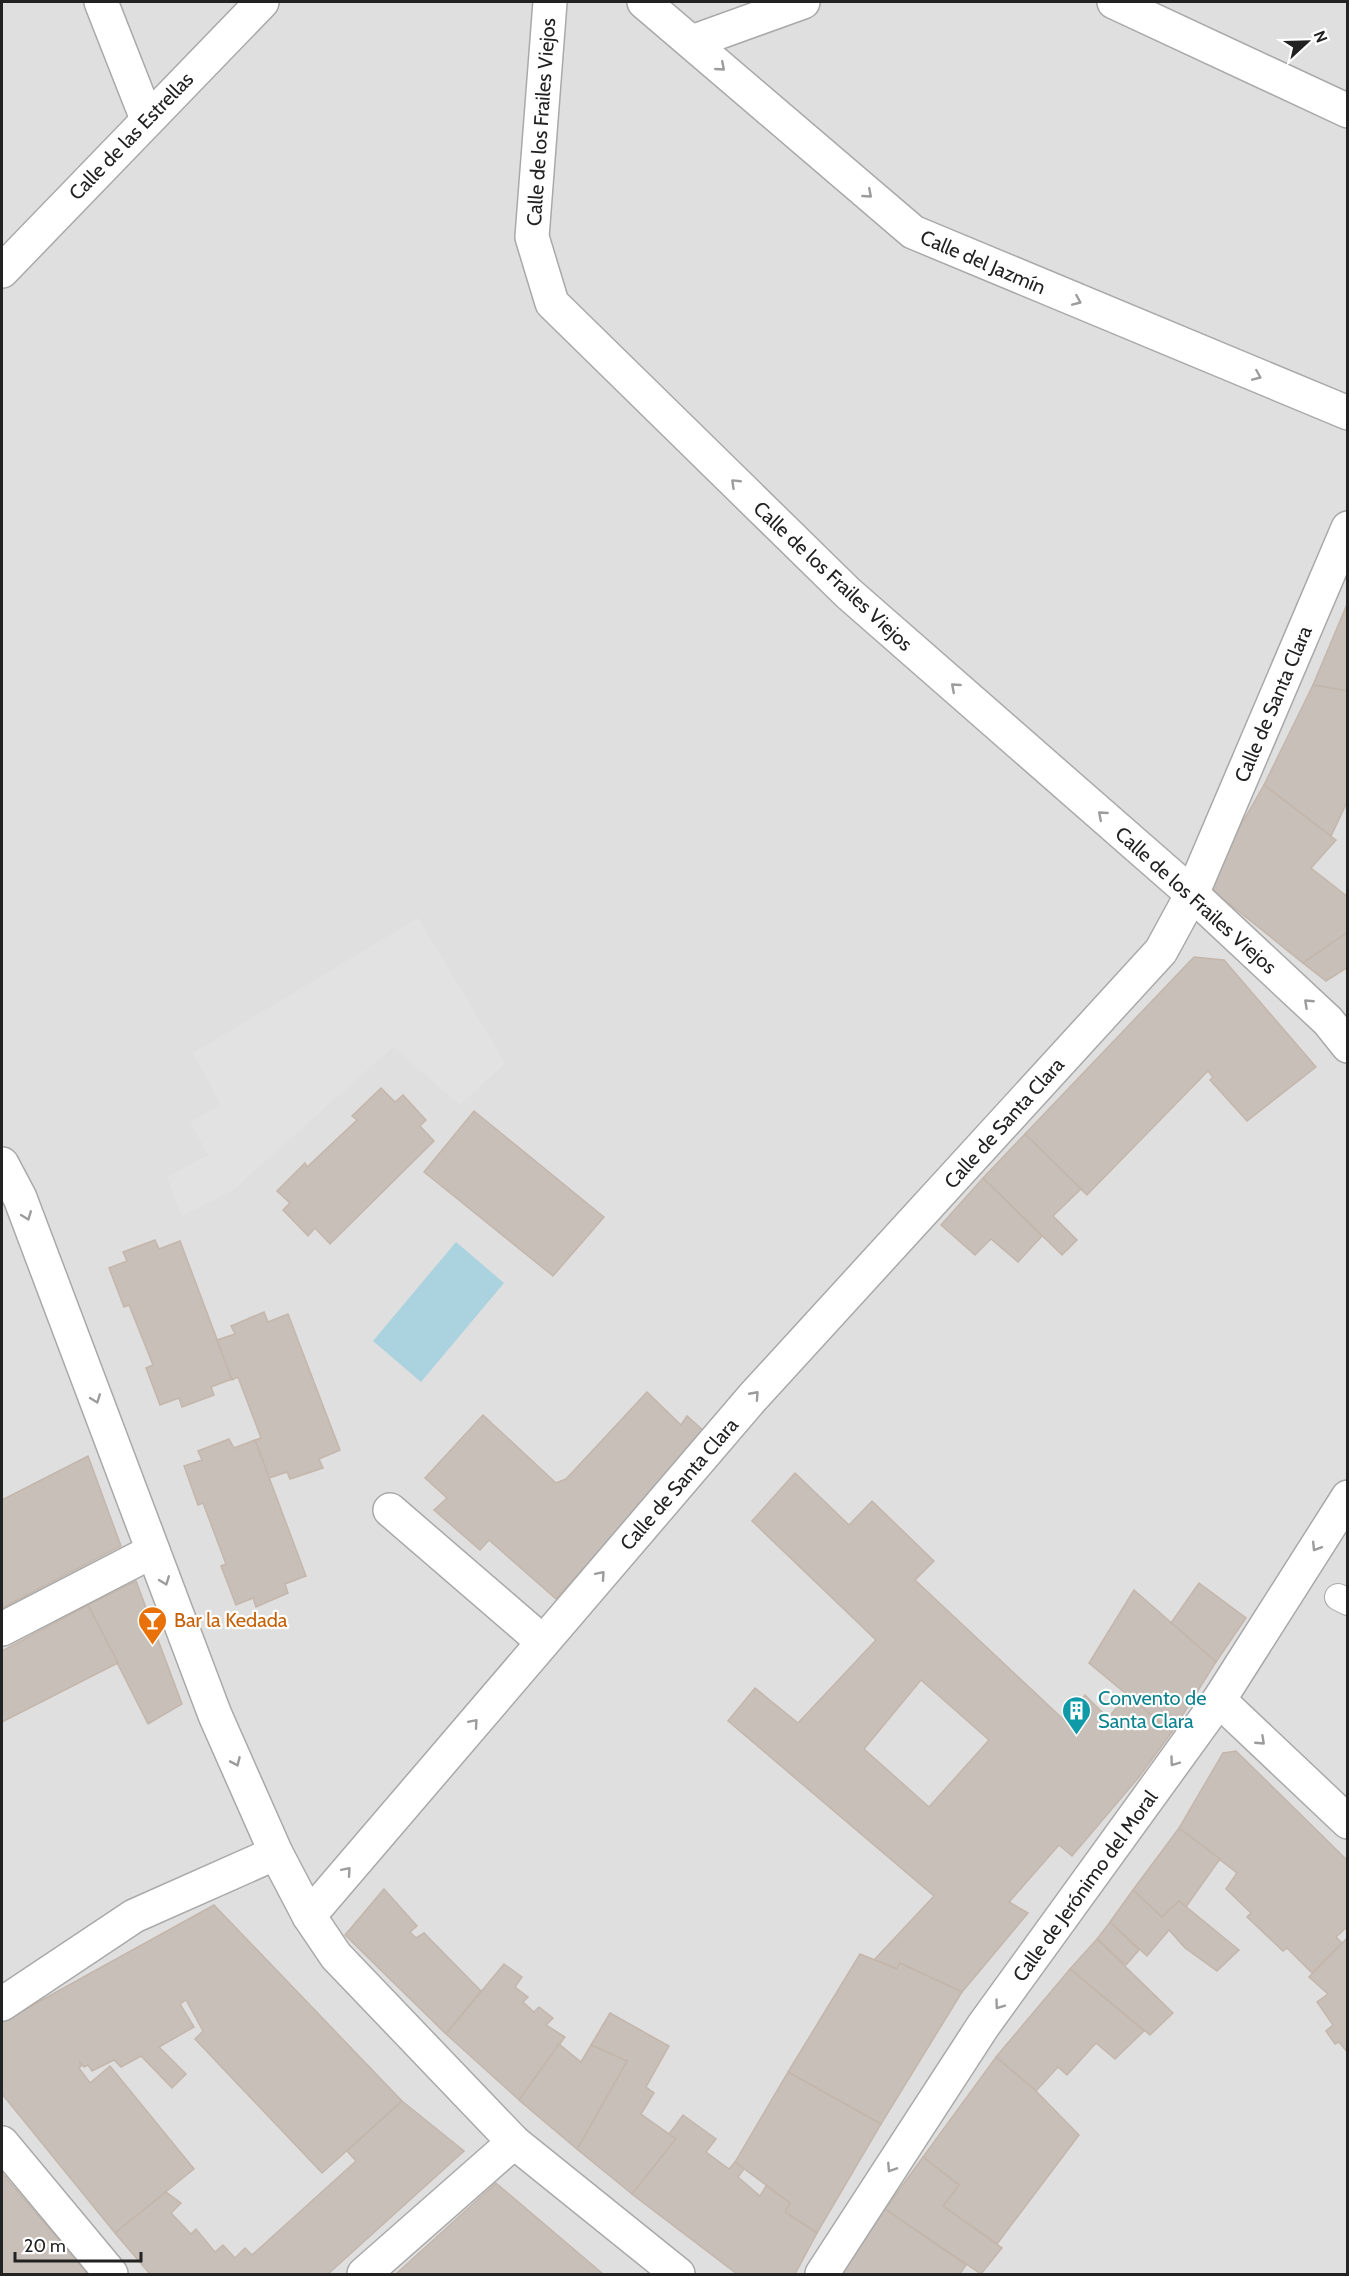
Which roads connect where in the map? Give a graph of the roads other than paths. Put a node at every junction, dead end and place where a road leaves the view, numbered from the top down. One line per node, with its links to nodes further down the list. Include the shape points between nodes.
1 (101, 2): 9 (street)
2 (262, 2): 9 (street, Calle de las Estrellas)
3 (550, 2): 13 (street, Calle de los Frailes Viejos, one-way to 3, via 848,594 552,303 532,237)
4 (644, 2): 7 (street, Calle del Jazmín)
5 (803, 2): 7 (street)
6 (1114, 2): 8 (street)
7 (692, 42): 11 (street, Calle del Jazmín, one-way to 11, via 913,232)
8 (1347, 111)
9 (147, 119): 10 (street, Calle de las Estrellas)
10 (2, 271)
11 (1347, 413)
12 (1347, 528): 13 (street, Calle de Santa Clara)
13 (1192, 894): 14 (street, Calle de los Frailes Viejos, one-way to 13, via 1328,1021); 20 (street, Calle de Santa Clara, one-way to 13, via 753,1397 1161,951)
14 (1347, 1046)
15 (2, 1164): 18 (street, one-way to 18, via 20,1198)
16 (1347, 1497): 21 (street, Calle de Jerónimo del Moral, one-way to 21)
17 (390, 1510): 20 (street)
18 (153, 1551): 19 (street); 23 (street, one-way to 23, via 215,1714)
19 (2, 1629)
20 (543, 1642): 24 (street, Calle de Santa Clara, one-way to 20)
21 (1219, 1700): 22 (street, one-way to 22); 31 (street, Calle de Jerónimo del Moral, one-way to 31, via 983,2026)
22 (1347, 1822)
23 (276, 1854): 24 (street); 25 (street, via 134,1916)
24 (309, 1916): 26 (street, via 336,1956)
25 (2, 2004)
26 (514, 2142): 29 (street); 30 (street)
27 (2, 2143): 28 (street)
28 (111, 2274)
29 (364, 2274)
30 (678, 2274)
31 (822, 2274)

